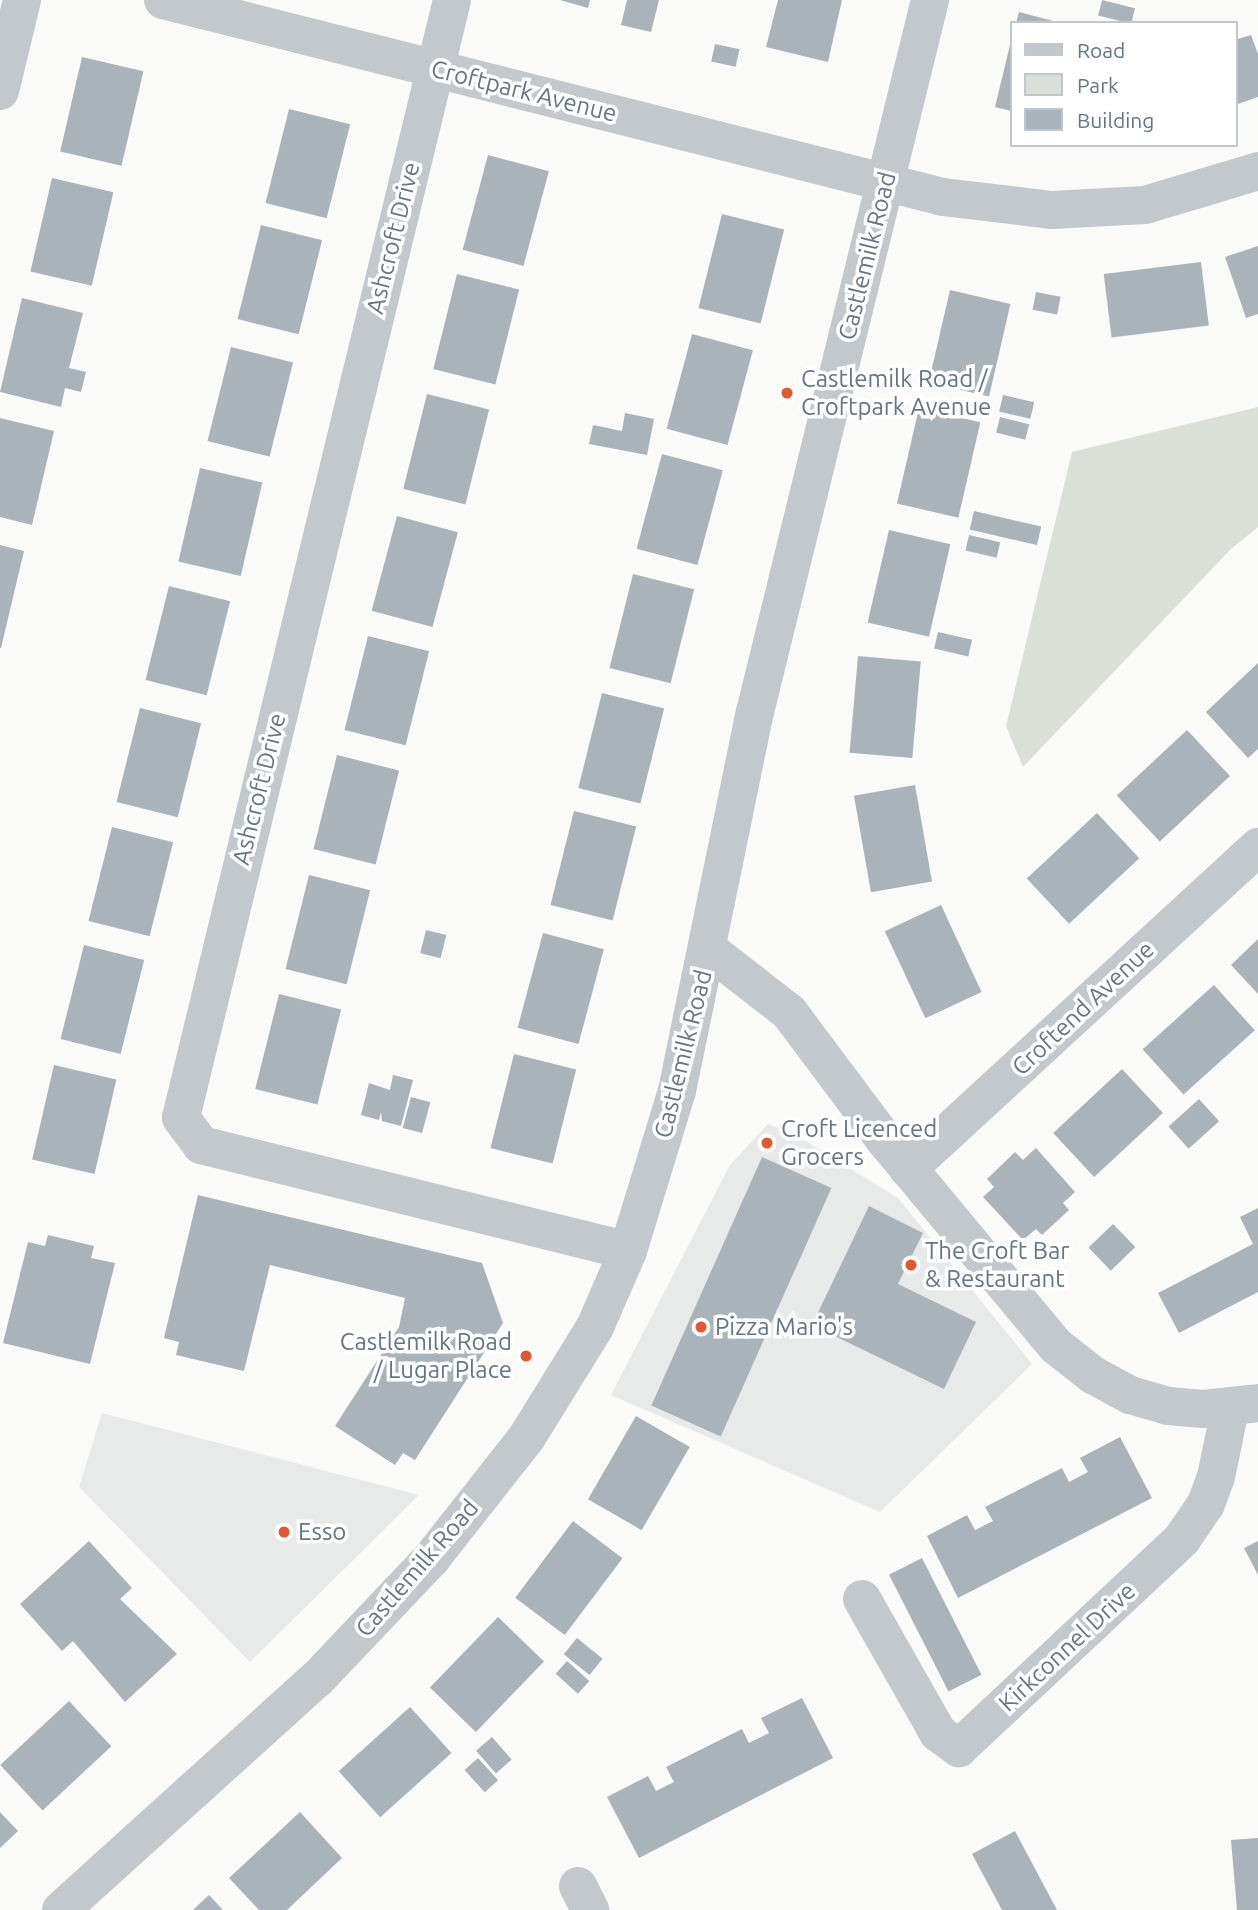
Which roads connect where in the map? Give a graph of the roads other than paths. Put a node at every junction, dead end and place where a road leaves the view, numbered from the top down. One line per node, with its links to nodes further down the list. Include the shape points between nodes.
1 (22, 0): 6 (street)
2 (163, 0): 5 (street, Croftpark Avenue)
3 (452, 0): 5 (street, Ashcroft Drive)
4 (930, 0): 8 (street, Castlemilk Road)
5 (435, 68): 8 (street, Croftpark Avenue); 12 (street, Ashcroft Drive, via 181,1118 201,1145)
6 (0, 91)
7 (1258, 171): 8 (street, Croftpark Avenue, via 1145,205 1052,210 943,197)
8 (884, 183): 10 (street, Castlemilk Road, via 755,712)
9 (1258, 847): 11 (street, Croftend Avenue)
10 (709, 950): 11 (street, via 789,1012); 12 (street, Castlemilk Road, via 677,1091)
11 (908, 1169): 13 (street, via 1032,1320 1093,1375 1130,1395 1168,1406)
12 (628, 1251): 15 (street, Castlemilk Road, via 595,1327 527,1437 431,1559 317,1679)
13 (1244, 1406): 14 (street, Kirkconnel Drive, via 1206,1504 1182,1539 958,1748 938,1733)
14 (862, 1599)
15 (61, 1910)

